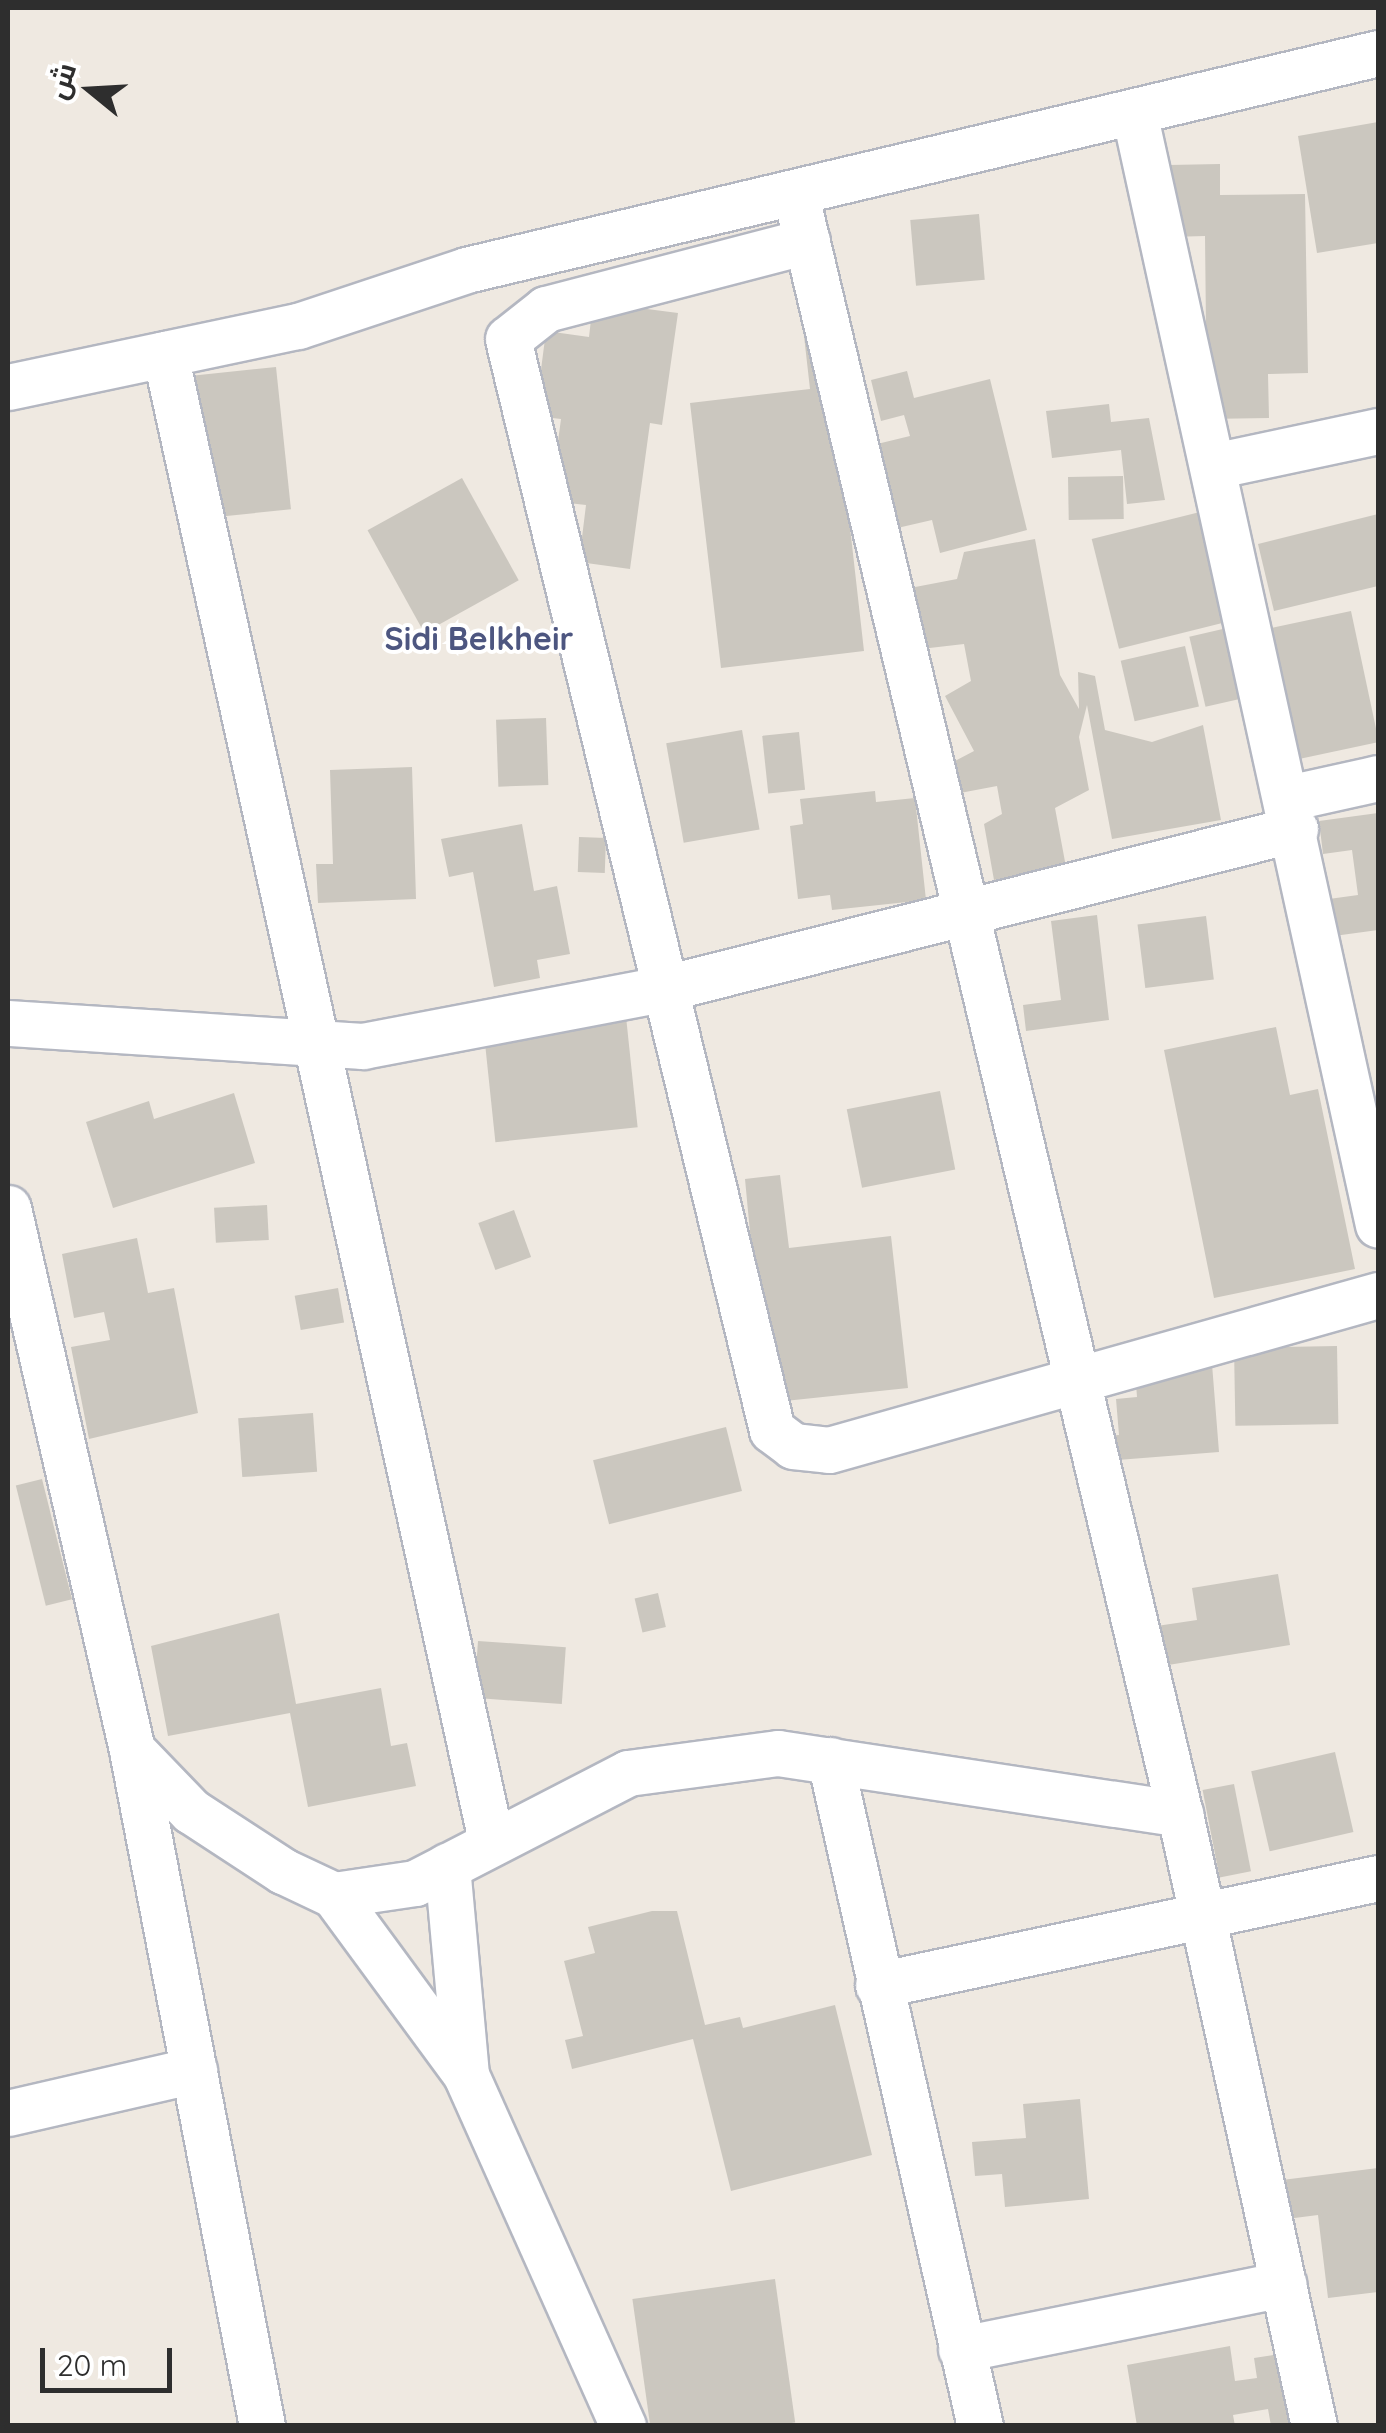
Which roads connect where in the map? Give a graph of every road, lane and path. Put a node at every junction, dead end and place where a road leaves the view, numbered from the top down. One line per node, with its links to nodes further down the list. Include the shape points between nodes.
1 (1378, 54): 2 (street)
2 (1134, 112): 3 (street); 8 (street)
3 (795, 192): 4 (street); 5 (street)
4 (806, 242): 11 (street); 12 (street, via 546,309 508,340)
5 (165, 354): 6 (street); 14 (street)
6 (8, 387)
7 (1378, 431): 8 (street)
8 (1213, 466): 10 (street)
9 (1378, 778): 10 (street)
10 (1292, 814): 11 (street); 16 (street)
11 (965, 917): 12 (street); 18 (street)
12 (662, 989): 14 (street, via 363,1046); 18 (street, via 772,1430 793,1446 829,1450)
13 (8, 1023): 14 (street, via 228,1031)
14 (318, 1045): 22 (street)
15 (8, 1208): 19 (street)
16 (1378, 1224)
17 (1378, 1294): 18 (street)
18 (1078, 1380): 21 (street)
19 (132, 1750): 25 (street, via 191,1811); 28 (street)
20 (830, 1760): 21 (street); 22 (street, via 778,1753 628,1773); 27 (street)
21 (1180, 1814): 26 (street)
22 (491, 1841): 23 (street)
23 (446, 1866): 25 (street, via 416,1883); 29 (street)
24 (1378, 1878): 26 (street)
25 (334, 1895): 29 (street)
26 (1204, 1917): 27 (street); 31 (street)
27 (878, 1985): 32 (street)
28 (194, 2070): 30 (street); 33 (street)
29 (466, 2075): 34 (street)
30 (8, 2113)
31 (1284, 2284): 32 (street); 36 (street)
32 (961, 2348): 35 (street)
33 (262, 2426)
34 (624, 2426)
35 (980, 2426)
36 (1314, 2426)

